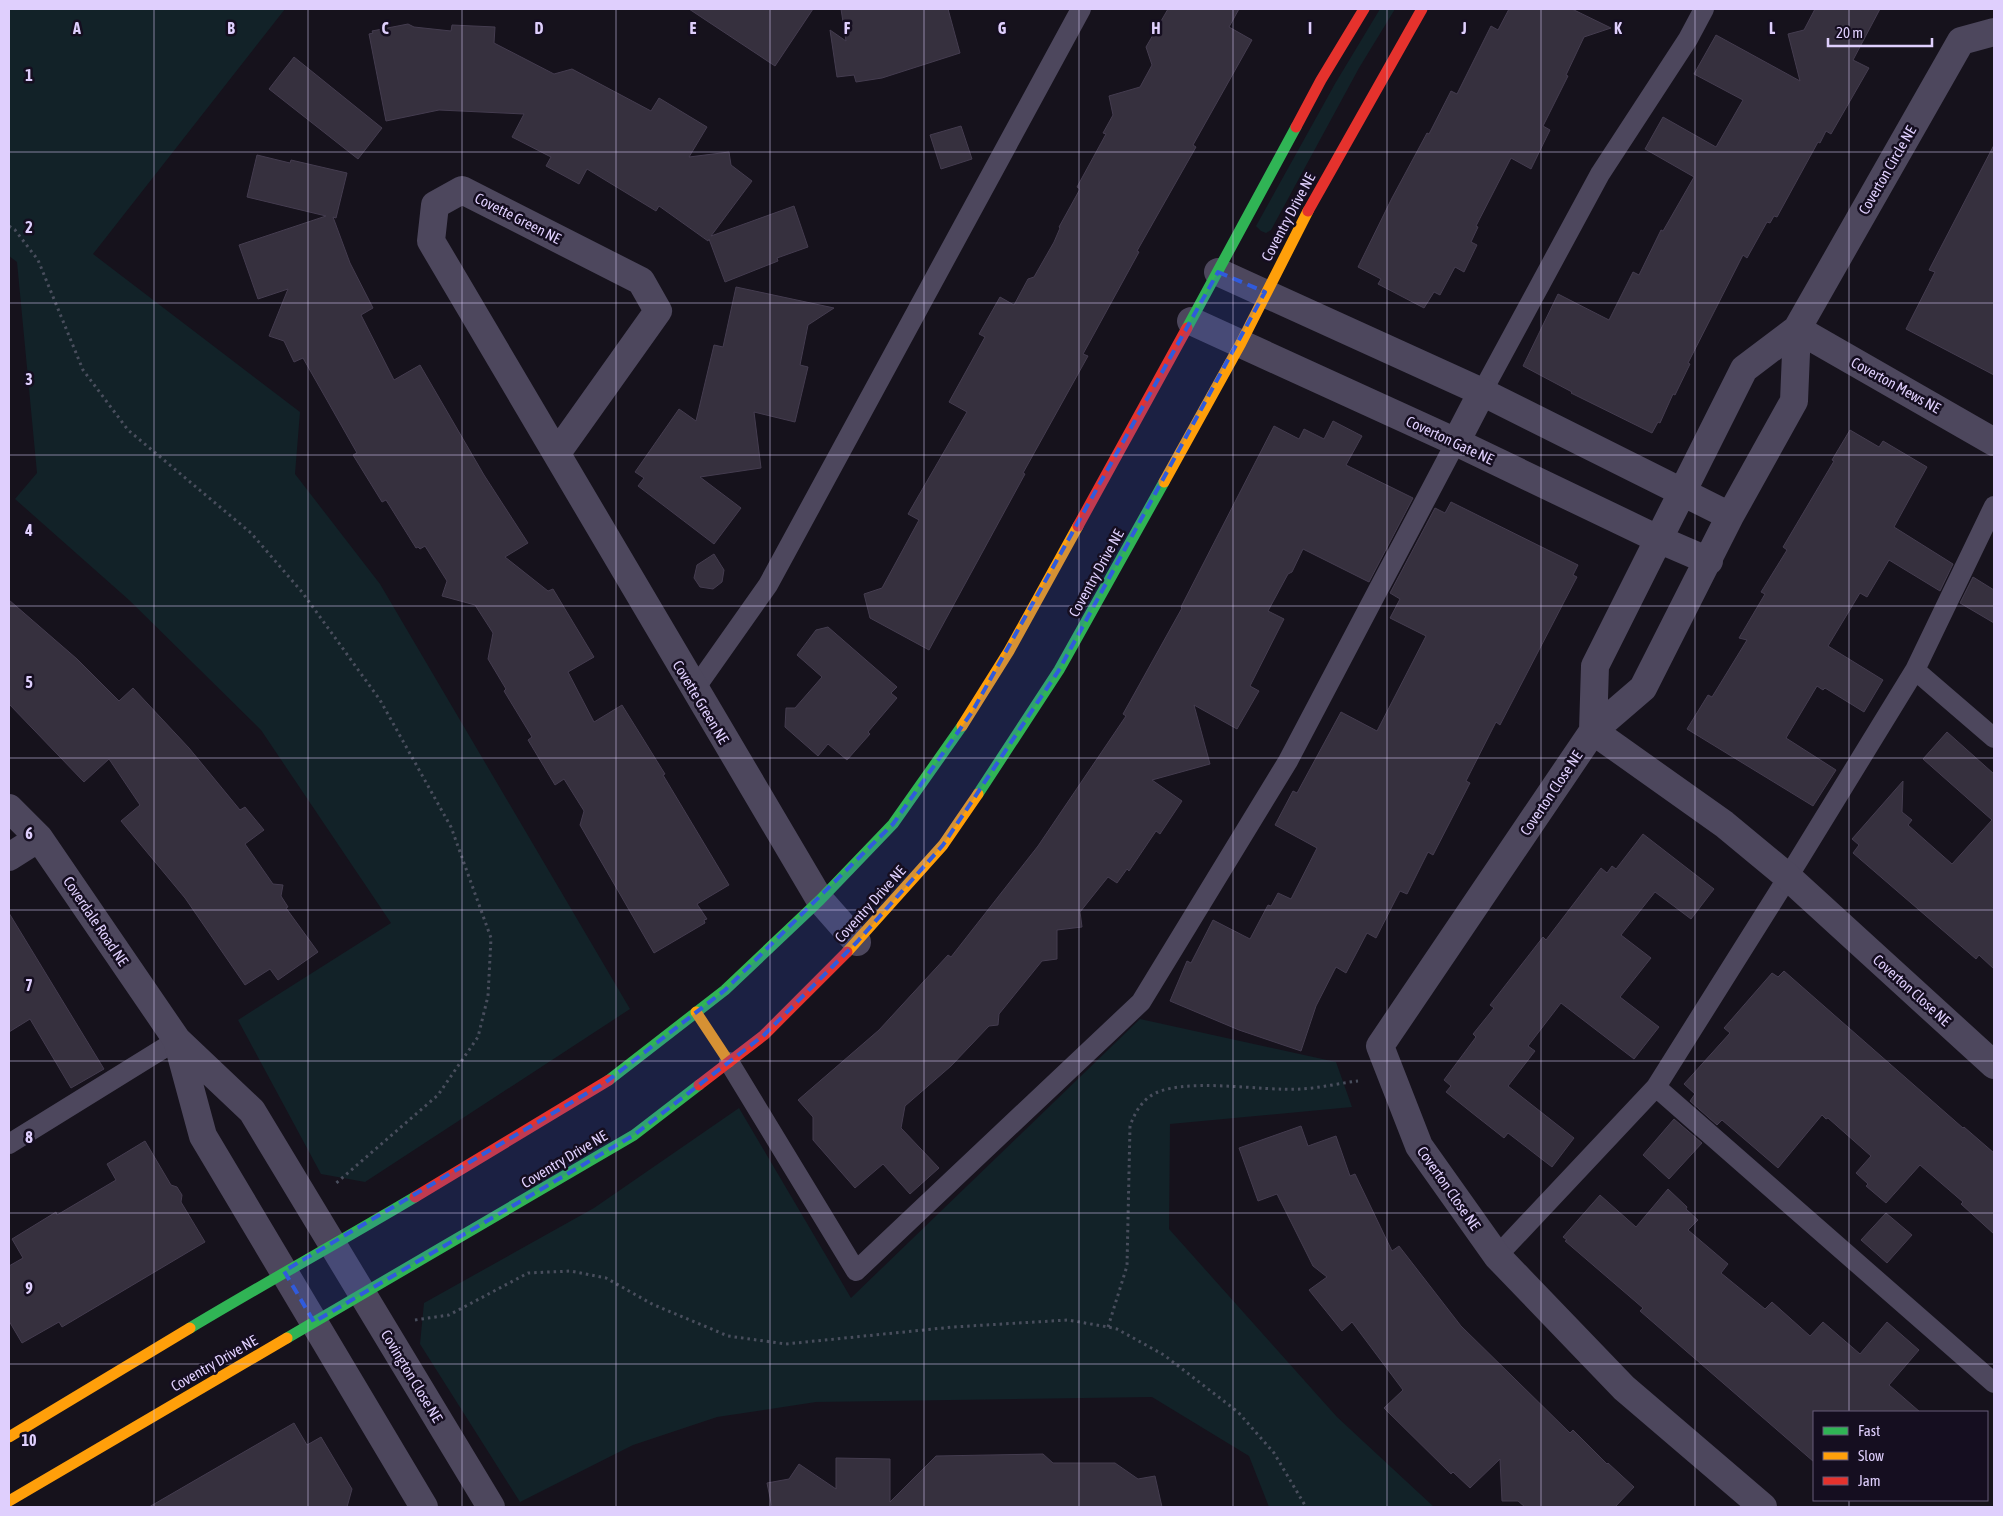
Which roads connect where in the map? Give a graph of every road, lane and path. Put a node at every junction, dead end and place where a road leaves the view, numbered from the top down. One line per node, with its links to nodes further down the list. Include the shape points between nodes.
1 (1081, 9): 22 (lane, via 768,585)
2 (1364, 9): 7 (street, via 1321,80)
3 (1422, 9): 8 (street, Coventry Drive NE, via 1359,116)
4 (1704, 9): 12 (lane, via 1600,174)
5 (1994, 32): 10 (street, Coverton Circle NE, via 1961,41)
6 (9, 226): 38 (path, via 38,260 83,370 128,430 251,533 302,592 380,700 451,827 491,938 488,996 478,1037 438,1095)
7 (1218, 272): 8 (street); 9 (street)
8 (1265, 292): 11 (street, Coventry Drive NE); 12 (street)
9 (1191, 322): 11 (street, Coverton Gate NE); 29 (street, via 972,712 893,824)
10 (1797, 329): 14 (street, Coverton Mews NE); 16 (street, Coverton Circle NE, via 1744,369); 18 (street, Coverton Circle NE, via 1794,402)
11 (1241, 343): 13 (street, Coverton Gate NE); 30 (street, Coventry Drive NE, via 1044,694 943,844)
12 (1482, 392): 13 (street); 16 (street)
13 (1456, 442): 19 (street, Coverton Gate NE); 33 (lane, via 1288,761 1141,1002 856,1272)
14 (1994, 442)
15 (557, 453): 15 (street, Covette Green NE, via 658,311 641,281 462,190 434,205 431,241); 22 (street, Covette Green NE)
16 (1682, 492): 18 (street); 19 (street, Coverton Circle NE)
17 (1994, 506): 21 (lane)
18 (1730, 516): 20 (street, Coverton Circle NE)
19 (1658, 538): 20 (street, Coverton Gate NE); 23 (street, via 1595,666)
20 (1709, 561): 23 (street, Coverton Close NE, via 1643,688)
21 (1915, 670): 24 (lane); 28 (lane)
22 (694, 690): 29 (street, Covette Green NE)
23 (1593, 731): 28 (street, Coverton Close NE, via 1724,824); 35 (street, Coverton Close NE, via 1380,1046)
24 (1994, 738)
25 (9, 808): 26 (street, Coverdale Road NE)
26 (40, 838): 27 (street); 32 (street, Coverdale Road NE)
27 (9, 857)
28 (1788, 877): 34 (street, Coverton Close NE); 36 (lane)
29 (820, 900): 30 (street, Covette Green NE); 31 (street, via 725,990)
30 (857, 942): 33 (street, Coventry Drive NE, via 764,1035)
31 (696, 1012): 33 (street); 39 (street, via 606,1082)
32 (177, 1040): 37 (lane); 39 (street, Coverdale Road NE, via 252,1111); 41 (street, Coverdale Road NE, via 203,1136)
33 (729, 1062): 42 (street, Coventry Drive NE, via 634,1135)
34 (1994, 1065)
35 (1391, 1076): 40 (street, Coverton Close NE, via 1419,1146); 45 (path, via 1302,1089 1188,1087 1164,1090 1149,1097 1136,1110 1130,1126 1127,1266)
36 (1656, 1087): 40 (lane); 46 (lane)
37 (9, 1144)
38 (332, 1187)
39 (333, 1244): 41 (street); 42 (street, Covington Close NE)
40 (1496, 1256): 52 (street, Coverton Close NE, via 1624,1388)
41 (284, 1271): 44 (street); 47 (street)
42 (362, 1293): 44 (street, Coventry Drive NE); 50 (street, Covington Close NE)
43 (413, 1320): 45 (path, via 449,1315 528,1272 571,1271 606,1278 652,1304 728,1336 786,1344 953,1327 1068,1320)
44 (314, 1322): 48 (street, Coventry Drive NE); 49 (street)
45 (1108, 1327): 51 (path, via 1164,1355 1238,1412 1274,1453)
46 (1994, 1383)
47 (9, 1437)
48 (9, 1501)
49 (424, 1507)
50 (491, 1507)
51 (1306, 1507)
52 (1763, 1507)

